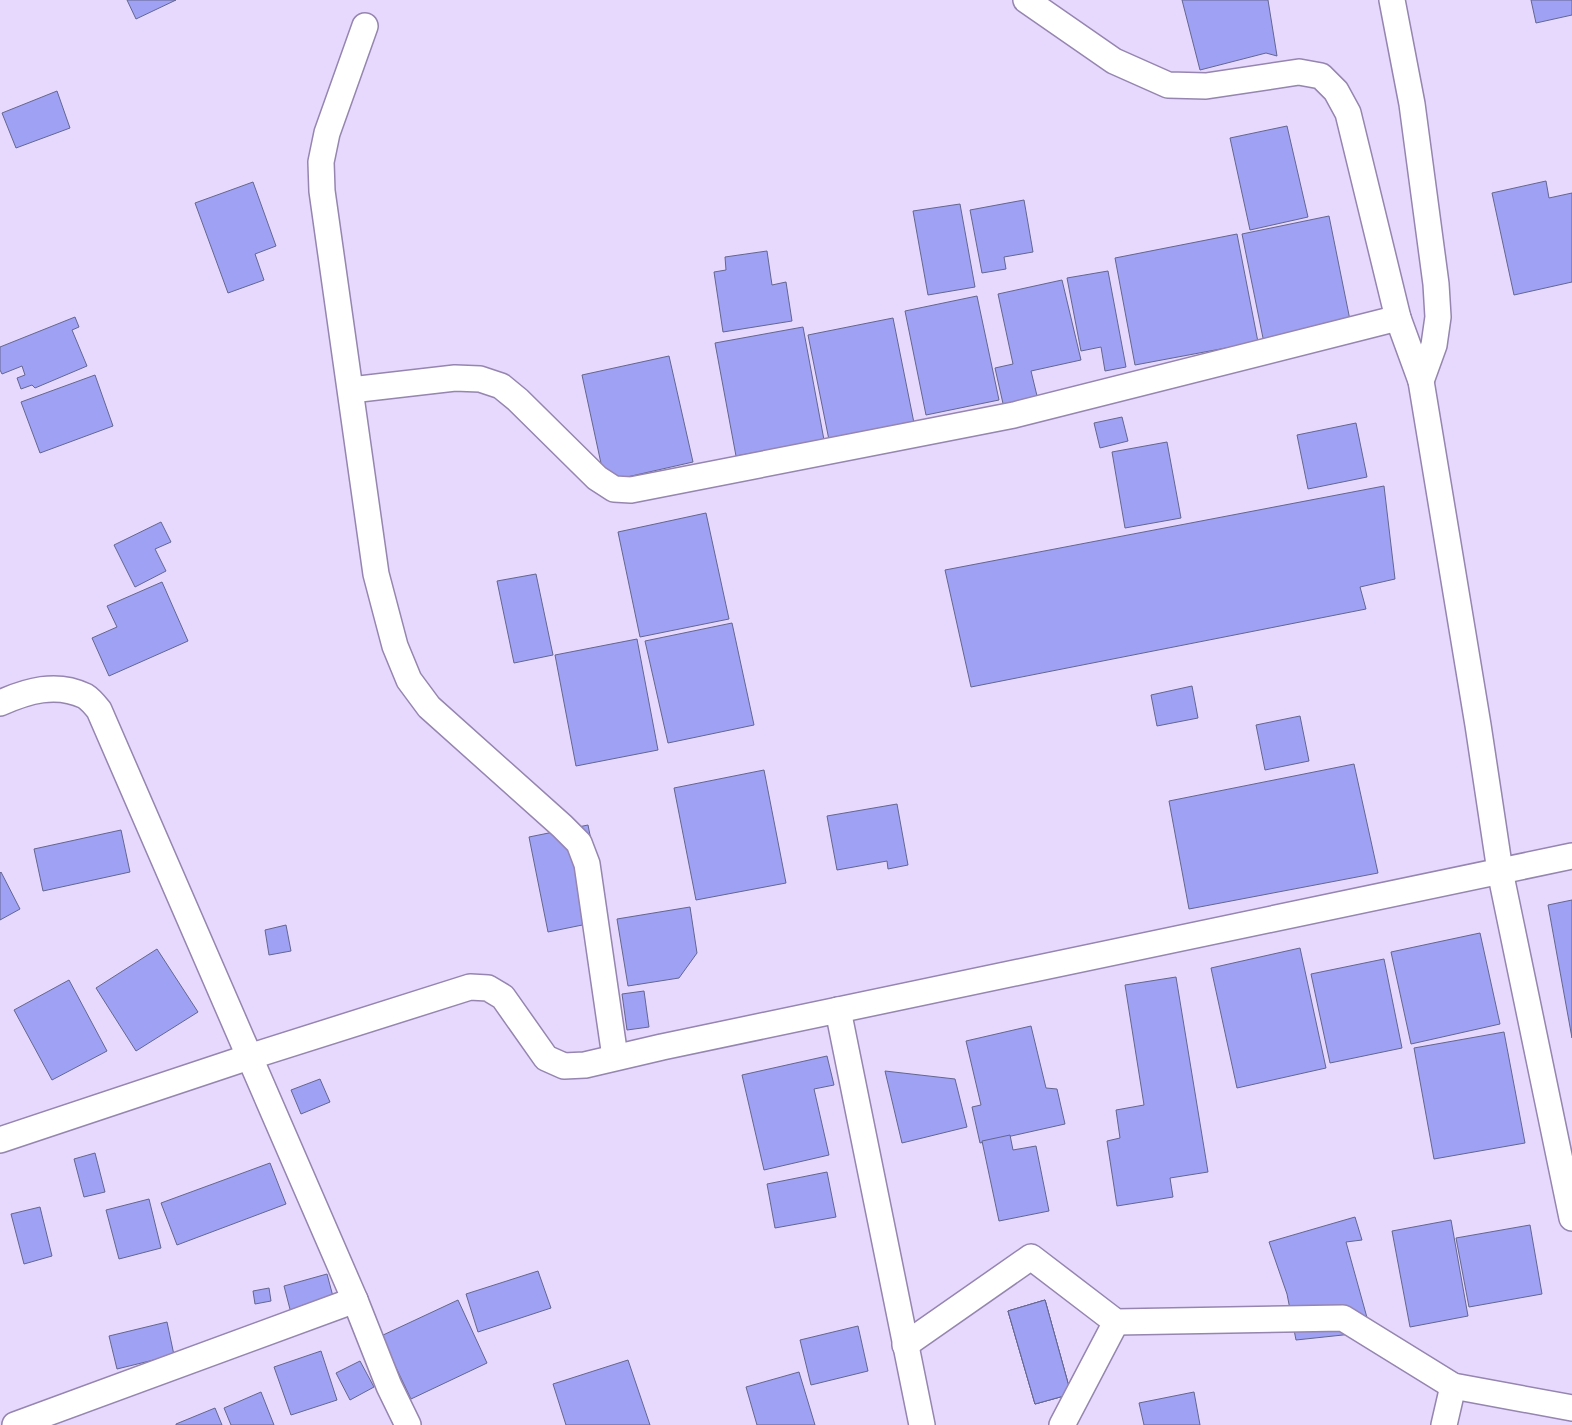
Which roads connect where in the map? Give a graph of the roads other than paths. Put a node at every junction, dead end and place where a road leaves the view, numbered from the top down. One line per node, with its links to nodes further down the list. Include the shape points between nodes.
1 (1026, 0): 4 (street, via 1114,61 1168,85 1206,86 1299,72 1321,76 1336,90 1348,113)
2 (1392, 0): 5 (street, via 1412,104 1438,309 1434,345)
3 (365, 26): 6 (street, via 327,133 321,162 322,191)
4 (1398, 318): 5 (street); 6 (street, via 1014,415 631,490 614,489 597,478 501,386 480,379 454,378)
5 (1421, 381): 9 (street)
6 (350, 390): 12 (street, via 376,574 395,646 409,680 429,707 579,843 587,864)
7 (0, 703): 11 (street, via 25,692 48,688 87,697 99,710)
8 (1572, 856): 9 (street)
9 (1500, 871): 10 (street); 14 (street)
10 (838, 1010): 12 (street); 17 (street)
11 (249, 1057): 12 (street, via 470,987 488,988 503,997 546,1058 564,1066); 13 (street); 15 (street)
12 (615, 1058)
13 (0, 1140)
14 (1572, 1218)
15 (355, 1300): 20 (street); 21 (street)
16 (1116, 1322): 17 (street, via 1030,1257); 18 (street, via 1344,1318); 23 (street)
17 (905, 1345): 22 (street)
18 (1453, 1386): 19 (street); 24 (street)
19 (1572, 1408)
20 (16, 1425)
21 (408, 1425)
22 (922, 1425)
23 (1062, 1425)
24 (1444, 1425)

